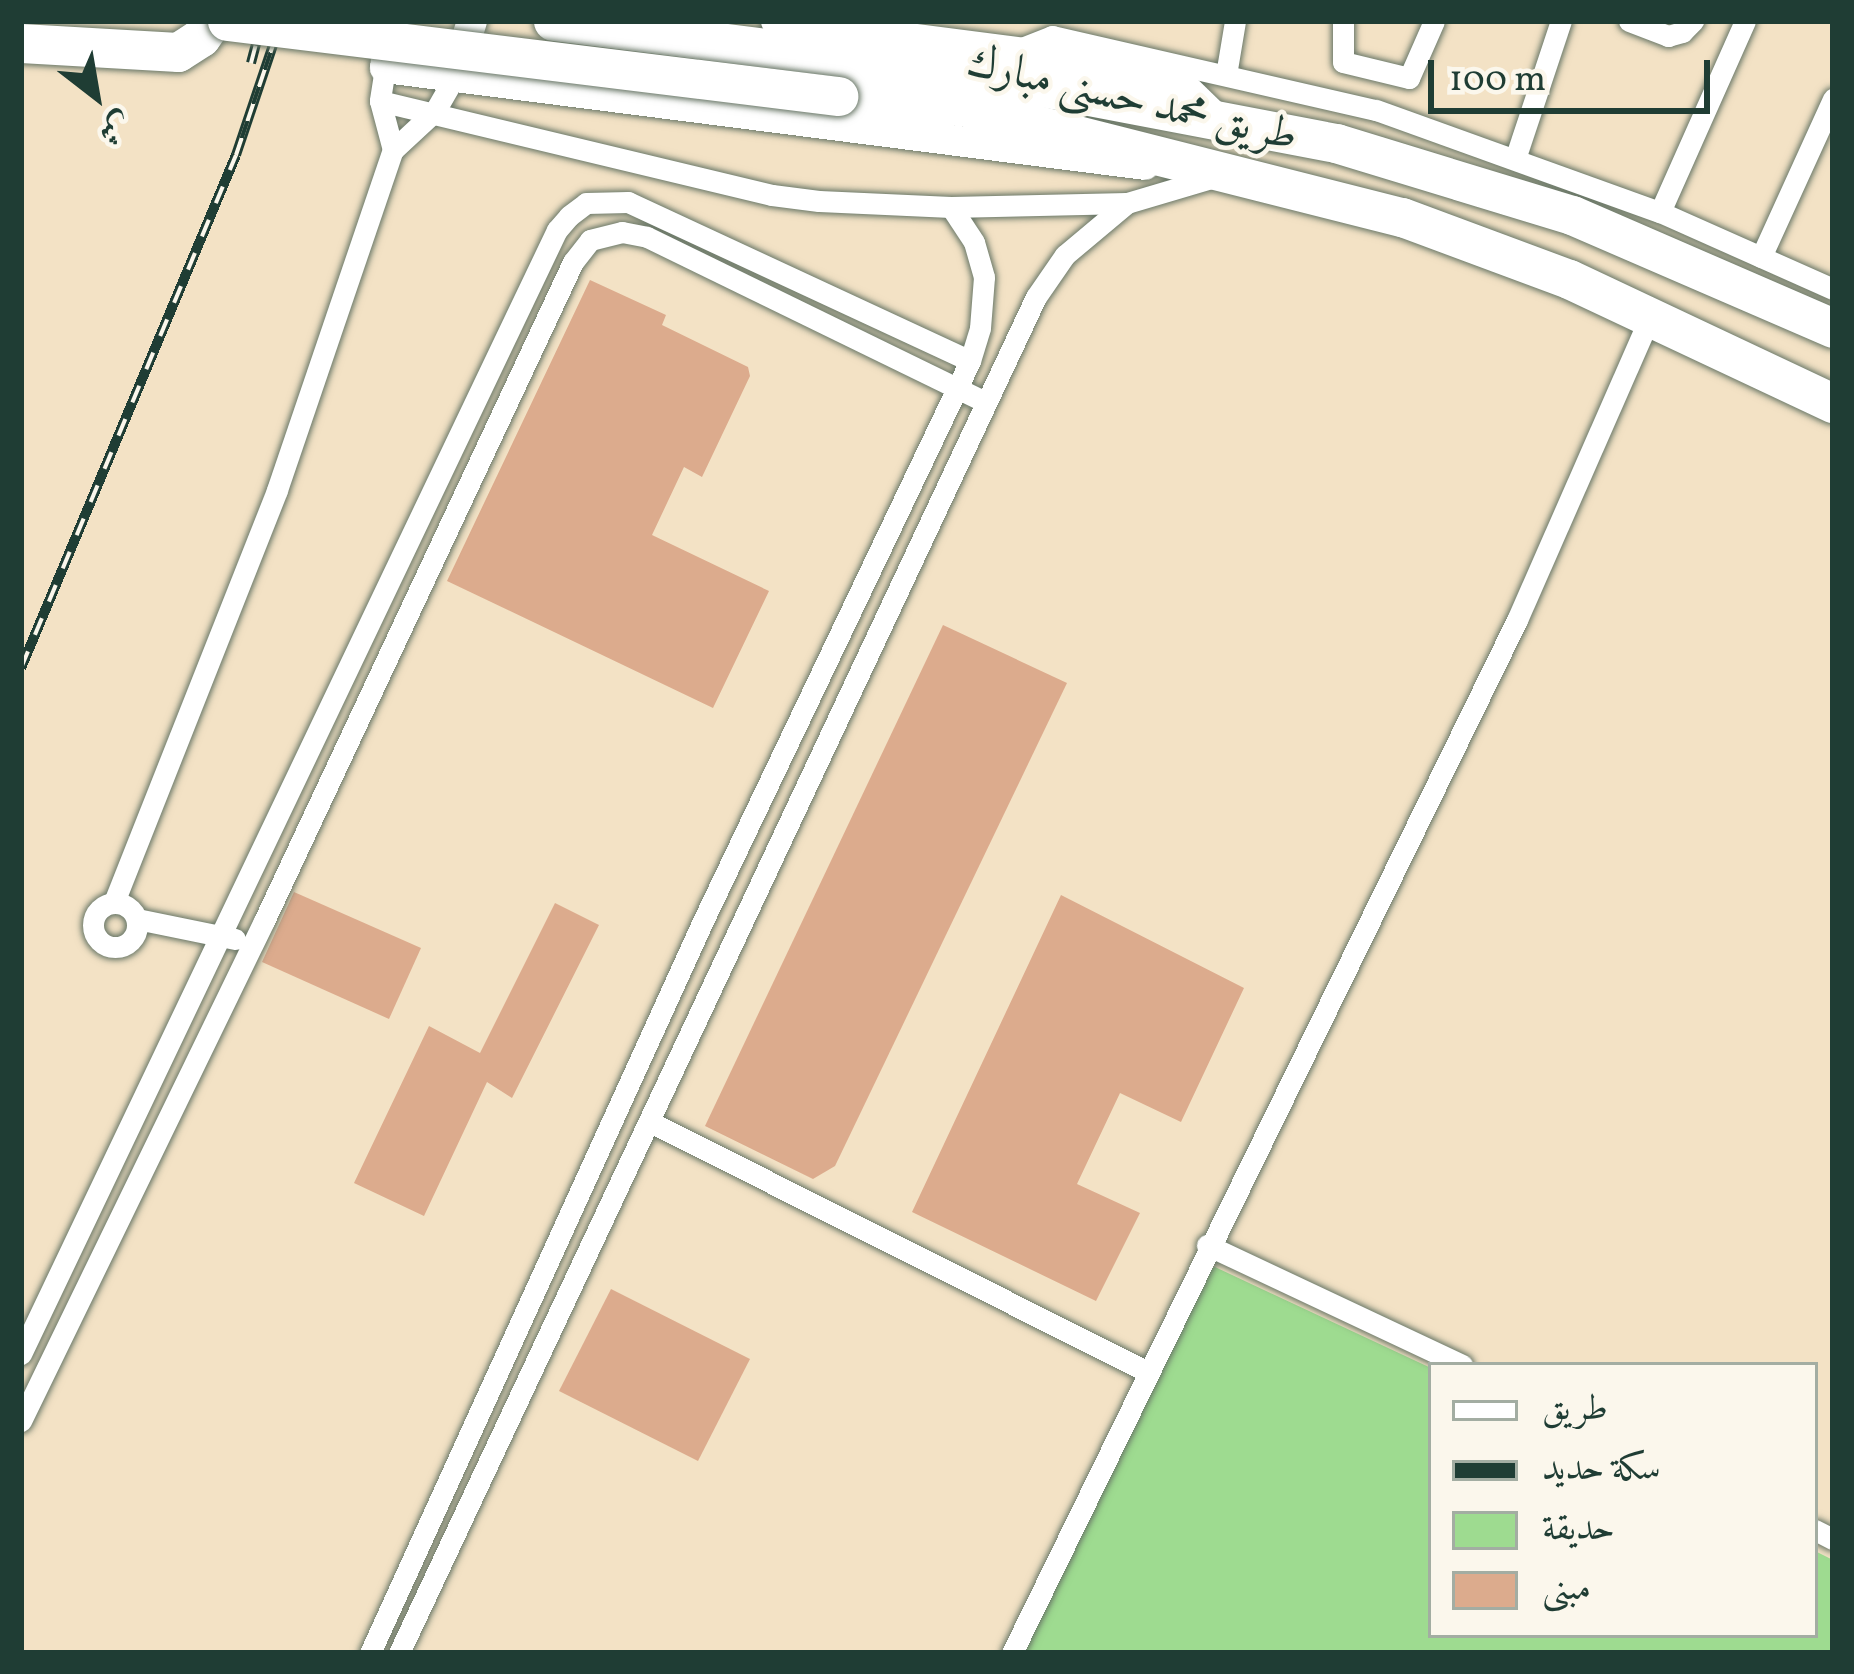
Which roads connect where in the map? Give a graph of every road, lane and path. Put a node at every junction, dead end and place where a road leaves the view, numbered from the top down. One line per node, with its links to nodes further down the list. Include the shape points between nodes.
1 (212, 21): 14 (highway, via 178,52)
2 (227, 21): 18 (highway, طريق محمد حسنى مبارك, bridge)
3 (391, 21): 16 (street)
4 (472, 21): 19 (street)
5 (553, 21): 18 (highway, طريق محمد حسنى مبارك)
6 (776, 21): 15 (street)
7 (1235, 21): 17 (street)
8 (1343, 21): 9 (street, via 1343,62 1409,78)
9 (1434, 21)
10 (1561, 21): 25 (street)
11 (1629, 21): 12 (street, via 1668,36)
12 (1693, 21)
13 (1744, 21): 29 (street)
14 (21, 43)
15 (1014, 51): 17 (street, via 1052,36); 23 (street, via 1160,78 1186,88)
16 (385, 68): 19 (street); 21 (street)
17 (1226, 75): 25 (street, via 1376,110)
18 (835, 77): 23 (highway, طريق محمد حسنى مبارك, via 974,74); 26 (highway, طريق محمد حسنى مبارك)
19 (453, 80): 22 (street); 26 (street, via 1090,161)
20 (1833, 99): 30 (street)
21 (380, 101): 22 (street); 24 (street)
22 (435, 111): 24 (street); 28 (street, via 772,194)
23 (1215, 117): 33 (highway, طريق محمد حسنى مبارك, via 1336,142 1513,195)
24 (393, 150): 40 (street, via 277,490)
25 (1516, 156): 29 (street)
26 (1212, 167): 27 (street); 32 (highway, طريق محمد حسنى مبارك, via 1402,217)
27 (1126, 203): 28 (street); 36 (street, via 1047,279)
28 (951, 208): 34 (street, via 974,242 984,277)
29 (1660, 212): 30 (street)
30 (1761, 257): 31 (street)
31 (1833, 289)
32 (1650, 316): 37 (highway, طريق محمد حسنى مبارك); 51 (street, via 1517,620)
33 (1833, 328)
34 (970, 361): 35 (street); 43 (street, via 628,202 586,203 569,216)
35 (958, 388): 36 (street); 38 (street); 45 (street, via 647,237 622,232 590,241 573,262)
36 (985, 402): 39 (street)
37 (1833, 403)
38 (790, 736): 39 (street); 42 (street)
39 (824, 751): 44 (street)
40 (114, 902): 41 (street); 41 (street, via 93,920 104,944 129,942)
41 (137, 919): 43 (street)
42 (703, 921): 44 (street); 47 (street)
43 (223, 935): 45 (street); 48 (street)
44 (740, 935): 46 (street)
45 (253, 943): 50 (street)
46 (652, 1123): 49 (street); 54 (street)
47 (575, 1202): 49 (street); 56 (street)
48 (92, 1208): 50 (street); 52 (street)
49 (607, 1217): 57 (street)
50 (119, 1219): 55 (street)
51 (1207, 1245): 53 (street); 54 (street)
52 (21, 1354)
53 (1456, 1362)
54 (1146, 1371): 58 (street)
55 (21, 1421)
56 (370, 1653)
57 (399, 1653)
58 (1012, 1653)

